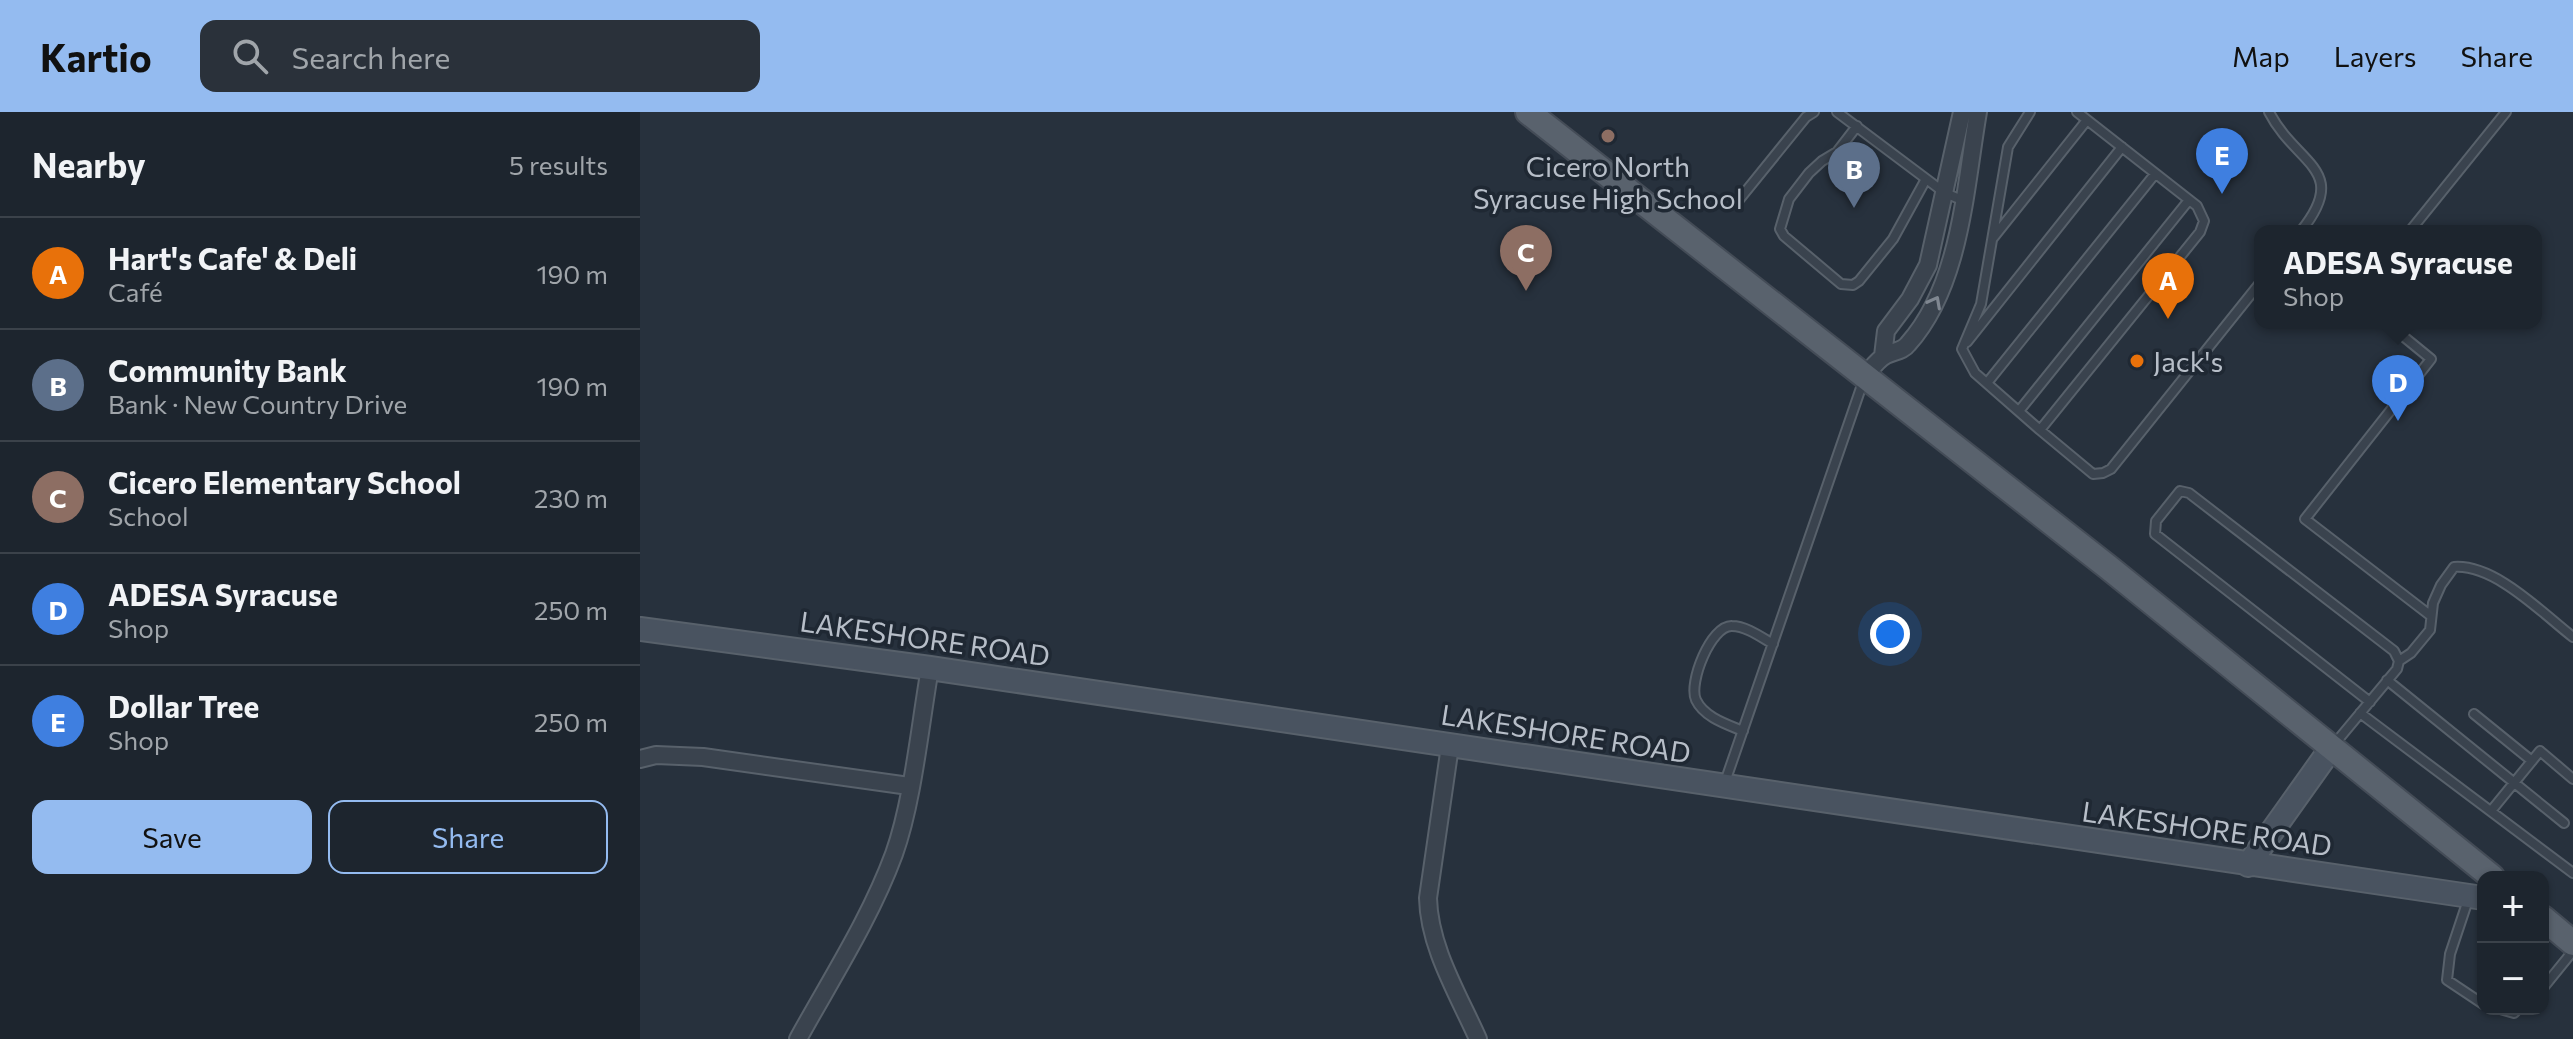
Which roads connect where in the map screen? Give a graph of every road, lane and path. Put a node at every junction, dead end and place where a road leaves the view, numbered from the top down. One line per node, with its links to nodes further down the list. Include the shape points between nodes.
1 (1814, 112): 18 (lane)
2 (1837, 112): 11 (lane)
3 (1962, 112): 15 (street)
4 (1978, 112): 16 (street)
5 (2030, 112): 21 (lane, via 2008,147)
6 (2077, 112): 10 (lane)
7 (2269, 112): 19 (lane, via 2324,186 2321,202)
8 (2506, 112): 20 (lane)
9 (1530, 113): 26 (main road)
10 (2087, 120): 12 (lane); 21 (lane)
11 (1857, 126): 14 (lane); 14 (lane, via 1789,199 1780,229 1841,284 1859,281 1893,239)
12 (2122, 147): 13 (lane); 24 (lane)
13 (2155, 174): 17 (lane); 27 (lane)
14 (1926, 179): 15 (lane)
15 (1945, 193): 16 (lane); 25 (street, via 1928,265 1886,331)
16 (1962, 200): 25 (street, one-way to 16, via 1906,347 1944,285)
17 (2189, 200): 28 (lane); 29 (lane, via 2202,213 2200,232)
18 (1738, 201)
19 (2305, 225)
20 (2415, 225)
21 (1991, 241): 24 (lane, via 1981,304)
22 (2254, 290): 29 (lane, via 2111,469 2093,474)
23 (2394, 329): 30 (lane, via 2431,359 2305,519)
24 (1962, 349): 27 (lane)
25 (1883, 356): 26 (street)
26 (1865, 376): 33 (lane); 42 (main road)
27 (1987, 383): 28 (lane)
28 (2019, 411): 29 (lane)
29 (2040, 430)
30 (2431, 616): 32 (lane, via 2441,585 2454,567 2469,566 2493,575); 34 (lane, via 2430,630)
31 (640, 629): 35 (street, LAKESHORE ROAD)
32 (2573, 637)
33 (1773, 644): 40 (lane); 40 (lane, via 1731,626 1720,629 1703,656 1696,700 1720,722)
34 (2399, 661): 36 (lane); 37 (lane, via 2394,651 2189,493 2180,491 2156,521 2155,534)
35 (930, 668): 41 (street, LAKESHORE ROAD); 47 (street)
36 (2387, 680): 37 (lane); 46 (lane)
37 (2370, 702): 38 (lane)
38 (2360, 713): 42 (lane); 49 (lane)
39 (2474, 714): 44 (lane)
40 (1743, 731): 48 (lane)
41 (1450, 746): 48 (street, LAKESHORE ROAD); 61 (street, via 1428,918)
42 (2332, 747): 51 (street); 52 (main road)
43 (640, 759): 47 (street, via 703,757)
44 (2532, 761): 45 (lane, via 2540,751); 46 (lane)
45 (2573, 779)
46 (2514, 782): 49 (lane); 50 (lane)
47 (909, 786): 60 (street, via 893,856)
48 (1723, 787): 51 (street, LAKESHORE ROAD)
49 (2491, 811): 53 (lane)
50 (2564, 823)
51 (2248, 865): 54 (street, LAKESHORE ROAD)
52 (2485, 871)
53 (2573, 873)
54 (2476, 897): 59 (lane, via 2450,954 2447,980)
55 (2549, 923): 56 (main road)
56 (2573, 943)
57 (2573, 951): 58 (lane)
58 (2549, 981)
59 (2477, 1000)
60 (798, 1039)
61 (1478, 1039)

